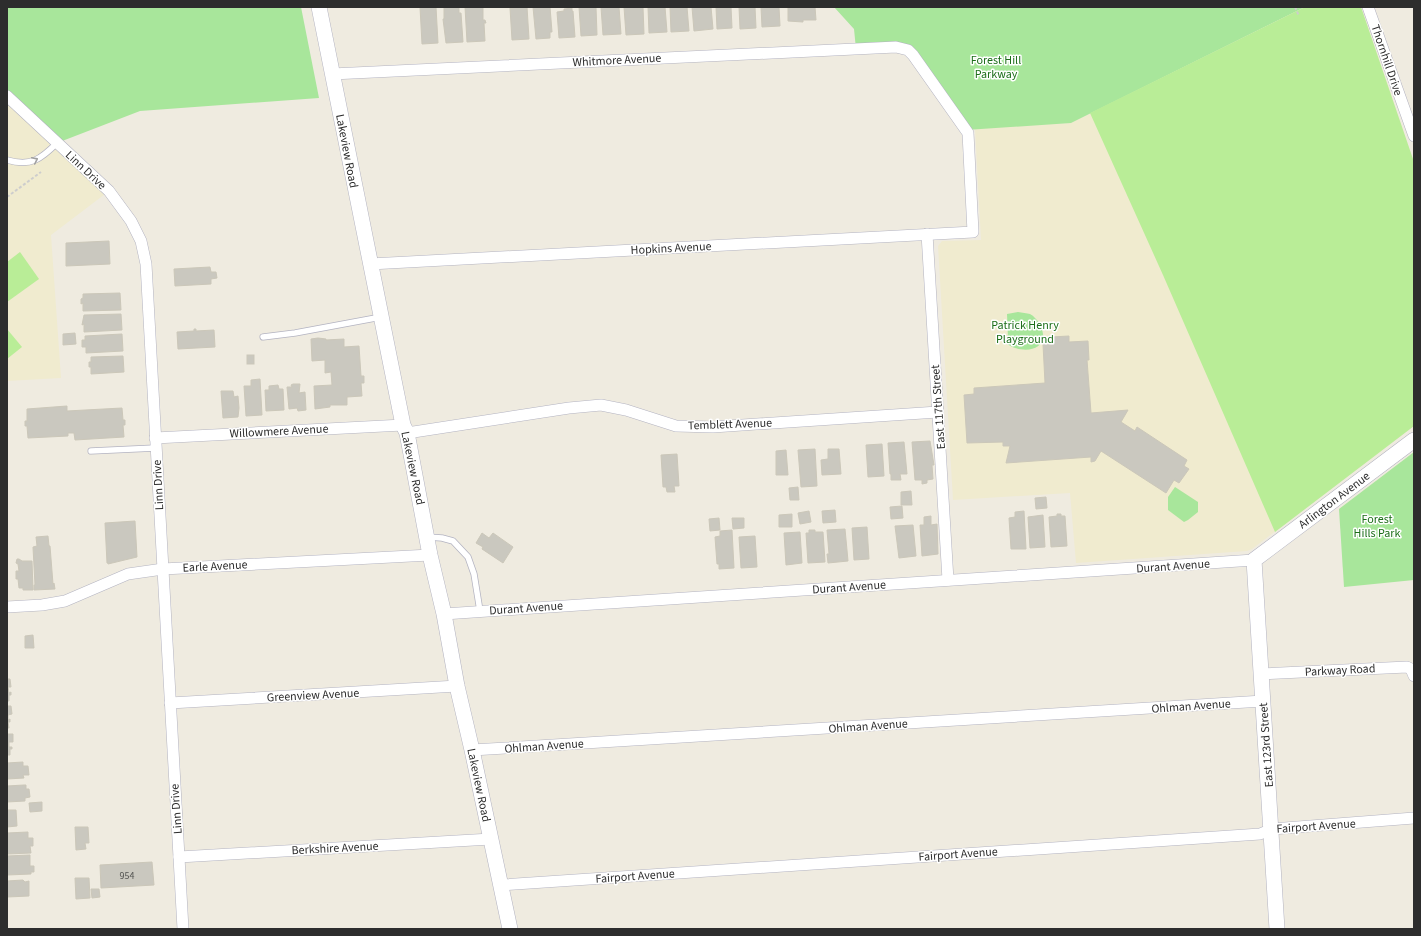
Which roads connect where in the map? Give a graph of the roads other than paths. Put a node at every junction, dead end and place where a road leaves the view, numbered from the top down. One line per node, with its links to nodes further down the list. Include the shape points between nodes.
1 (318, 7): 3 (street, Lakeview Road)
2 (1368, 7): 5 (street, Thornhill Drive)
3 (332, 74): 8 (street, Whitmore Avenue, via 902,47 913,55 968,133); 10 (street, Lakeview Road)
4 (7, 96): 6 (street, Linn Drive)
5 (1414, 136)
6 (57, 143): 7 (lane, one-way to 6, via 34,162); 16 (street, Linn Drive, via 109,191 131,221 141,241 146,264)
7 (7, 160)
8 (973, 232): 9 (street, Hopkins Avenue)
9 (927, 234): 10 (street, Hopkins Avenue); 13 (street, East 117th Street)
10 (370, 264): 11 (street, Lakeview Road)
11 (381, 317): 12 (lane); 14 (street, Lakeview Road)
12 (263, 337)
13 (938, 412): 14 (street, Temblett Avenue, via 714,427 676,426 601,405); 22 (street, East 117th Street)
14 (405, 429): 16 (street, Willowmere Avenue); 18 (street, Lakeview Road)
15 (1414, 440): 20 (street, Arlington Avenue)
16 (155, 443): 17 (lane); 21 (street, Linn Drive)
17 (91, 451)
18 (426, 536): 19 (street, Lakeview Road); 24 (lane, via 453,541 468,557 474,574)
19 (430, 555): 21 (street, Earle Avenue); 25 (street, Lakeview Road)
20 (1254, 560): 22 (street, Durant Avenue); 26 (street, East 123rd Street)
21 (162, 569): 23 (street, Earle Avenue, via 128,574 65,602); 30 (street, Linn Drive)
22 (948, 580): 24 (street, Durant Avenue)
23 (7, 607)
24 (480, 611): 25 (street, Durant Avenue)
25 (444, 614): 28 (street, Lakeview Road)
26 (1261, 674): 27 (street, Parkway Road, via 1407,667); 29 (street, East 123rd Street)
27 (1414, 676)
28 (457, 686): 30 (street, Greenview Avenue); 31 (street, Lakeview Road)
29 (1263, 701): 31 (street, Ohlman Avenue); 33 (street, East 123rd Street)
30 (170, 703): 35 (street, Linn Drive)
31 (472, 750): 34 (street, Lakeview Road)
32 (1414, 818): 33 (street, Fairport Avenue)
33 (1272, 829): 36 (street, Fairport Avenue, via 1260,834); 39 (street, East 123rd Street)
34 (491, 839): 35 (street, Berkshire Avenue); 36 (street, Lakeview Road)
35 (179, 857): 37 (street, Linn Drive)
36 (501, 885): 38 (street, Lakeview Road)
37 (183, 929)
38 (510, 929)
39 (1277, 929)

